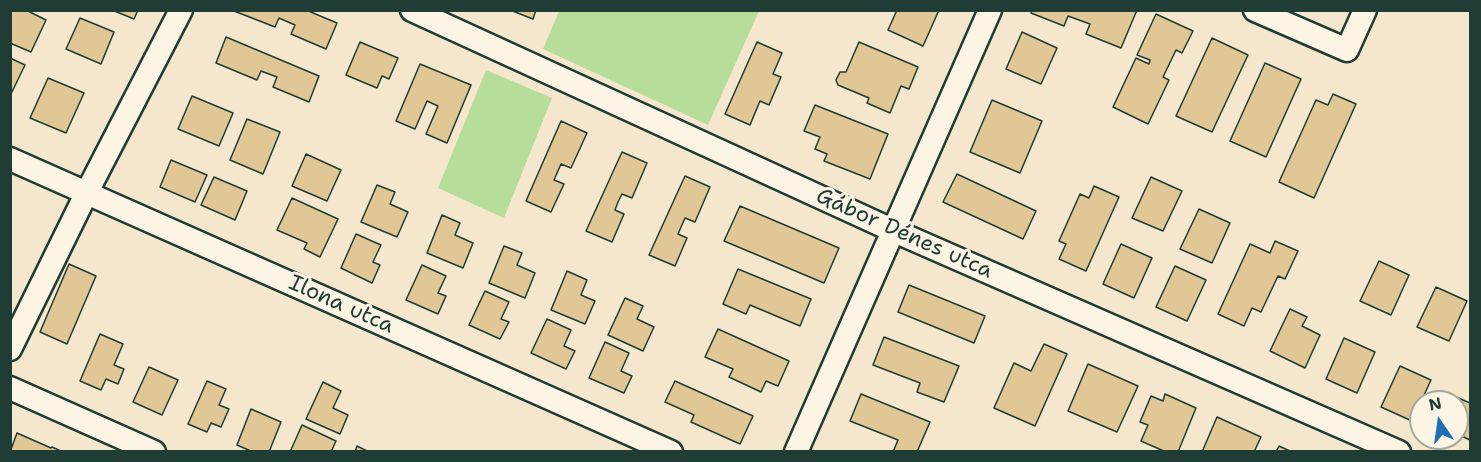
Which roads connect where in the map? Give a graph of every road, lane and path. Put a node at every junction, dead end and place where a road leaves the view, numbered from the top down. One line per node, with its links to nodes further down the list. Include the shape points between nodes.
1 (181, 10): 7 (street)
2 (412, 10): 8 (street, Gábor Dénes utca)
3 (990, 10): 8 (street)
4 (1255, 10): 5 (street, via 1347,50)
5 (1365, 10)
6 (10, 159): 7 (street, Ilona utca)
7 (87, 192): 9 (street); 12 (street, Ilona utca)
8 (892, 230): 13 (street); 14 (street, Gábor Dénes utca)
9 (10, 350)
10 (10, 388): 11 (street)
11 (154, 452)
12 (671, 452)
13 (796, 452)
14 (1399, 452)

